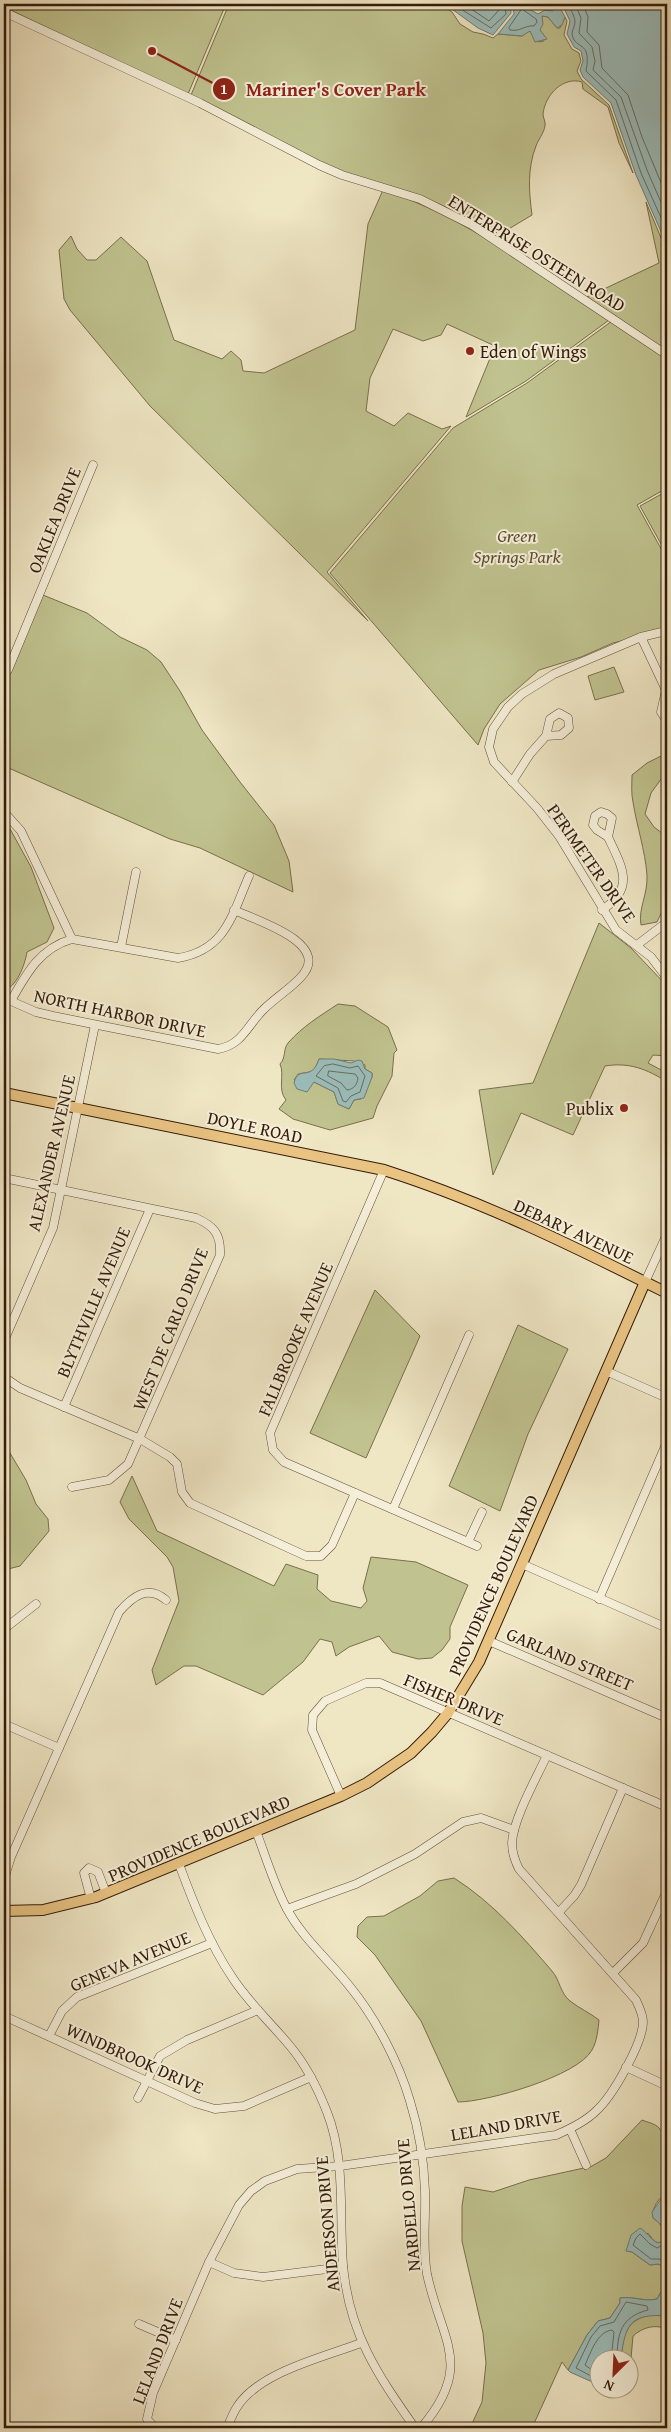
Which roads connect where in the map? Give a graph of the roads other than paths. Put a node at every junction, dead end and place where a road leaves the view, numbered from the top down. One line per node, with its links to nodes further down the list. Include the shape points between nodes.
1 (4, 12): 2 (street, ENTERPRISE OSTEEN ROAD, via 200,103 319,166 420,199 449,212 472,224)
2 (667, 355)
3 (93, 465): 6 (street, OAKLEA DRIVE)
4 (667, 633): 5 (street, PERIMETER DRIVE)
5 (641, 637): 7 (street); 10 (street, PERIMETER DRIVE, via 554,674 508,707 493,729 489,747 494,762)
6 (8, 670)
7 (666, 691): 8 (street, via 661,712)
8 (667, 721)
9 (546, 736): 10 (street)
10 (512, 782): 16 (street, PERIMETER DRIVE, via 558,836)
11 (4, 812): 18 (street, via 21,831)
12 (608, 837): 16 (street, via 624,872 623,886 619,896)
13 (136, 872): 20 (street)
14 (249, 876): 15 (street)
15 (234, 910): 20 (street, via 216,943 193,956 178,958); 23 (street, NORTH HARBOR DRIVE, via 292,936 303,945 307,966 302,977 276,996 232,1047 218,1049)
16 (602, 910): 19 (street, PERIMETER DRIVE, via 616,930)
17 (667, 922): 19 (street)
18 (72, 939): 20 (street); 22 (street, via 59,942 35,962)
19 (637, 945): 21 (street, PERIMETER DRIVE)
20 (121, 947)
21 (667, 978)
22 (7, 1000): 23 (street, NORTH HARBOR DRIVE, via 36,1012)
23 (95, 1024): 25 (street, ALEXANDER AVENUE)
24 (4, 1092): 25 (main road, DOYLE ROAD)
25 (78, 1107): 26 (main road, DOYLE ROAD); 28 (street, ALEXANDER AVENUE)
26 (384, 1170): 30 (main road, DOYLE ROAD); 43 (street, FALLBROOKE AVENUE, via 270,1433 273,1450 284,1462)
27 (4, 1178): 28 (street)
28 (62, 1190): 29 (street); 35 (street, ALEXANDER AVENUE, via 53,1228)
29 (150, 1209): 39 (street, BLYTHVILLE AVENUE); 40 (street, WEST DE CARLO DRIVE, via 208,1223 216,1230 220,1255)
30 (494, 1212): 32 (main road, DEBARY AVENUE)
31 (667, 1234): 32 (street, PROVIDENCE BOULEVARD)
32 (646, 1282): 33 (main road, DEBARY AVENUE); 36 (main road, PROVIDENCE BOULEVARD)
33 (667, 1293)
34 (468, 1335): 44 (street)
35 (4, 1340)
36 (606, 1371): 38 (street); 48 (main road, PROVIDENCE BOULEVARD)
37 (4, 1377): 39 (street, via 20,1388)
38 (667, 1398)
39 (64, 1407): 40 (street)
40 (140, 1439): 42 (street, WEST DE CARLO DRIVE, via 128,1464 113,1478 102,1483); 43 (street, via 174,1461 182,1492 190,1503 306,1556 321,1556 330,1549)
41 (667, 1442): 49 (street)
42 (72, 1487)
43 (355, 1493): 44 (street, FALLBROOKE AVENUE)
44 (393, 1510): 46 (street, FALLBROOKE AVENUE)
45 (482, 1512): 46 (street)
46 (468, 1542): 47 (street, FALLBROOKE AVENUE)
47 (477, 1546)
48 (522, 1564): 49 (street); 54 (main road, PROVIDENCE BOULEVARD)
49 (599, 1599): 52 (street)
50 (166, 1600): 60 (street, via 160,1594 146,1592 129,1600 119,1612)
51 (36, 1604): 53 (street)
52 (667, 1628)
53 (4, 1629)
54 (489, 1641): 57 (main road, PROVIDENCE BOULEVARD); 58 (street, GARLAND STREET)
55 (4, 1652): 56 (street)
56 (4, 1667)
57 (448, 1713): 61 (street, FISHER DRIVE); 63 (main road, PROVIDENCE BOULEVARD, via 411,1753 387,1771); 63 (street, FISHER DRIVE, via 380,1683 366,1684 319,1706 313,1715 312,1730)
58 (667, 1718)
59 (4, 1724): 60 (street)
60 (59, 1748): 68 (street)
61 (546, 1755): 62 (street, FISHER DRIVE); 65 (street, LELAND DRIVE)
62 (623, 1788): 64 (street, FISHER DRIVE); 74 (street, via 581,1885)
63 (341, 1796): 66 (main road, PROVIDENCE BOULEVARD)
64 (667, 1807)
65 (514, 1830): 72 (street, via 481,1818 463,1822 414,1854 356,1884); 74 (street, LELAND DRIVE, via 512,1844 519,1869)
66 (256, 1831): 67 (main road, PROVIDENCE BOULEVARD); 72 (street, NARDELLO DRIVE)
67 (179, 1864): 70 (main road, PROVIDENCE BOULEVARD); 75 (street, ANDERSON DRIVE)
68 (4, 1879)
69 (667, 1891): 76 (street, via 643,1943)
70 (106, 1893): 71 (main road, PROVIDENCE BOULEVARD); 71 (street, via 98,1872 89,1868 84,1873)
71 (91, 1899): 73 (main road, PROVIDENCE BOULEVARD, via 43,1910)
72 (287, 1909): 86 (street, NARDELLO DRIVE, via 313,1946 366,2008 385,2040 410,2100)
73 (4, 1911)
74 (558, 1912): 76 (street, LELAND DRIVE)
75 (212, 1943): 77 (street, ANDERSON DRIVE, via 232,1977); 79 (street, GENEVA AVENUE, via 77,1997 62,2011)
76 (613, 1973): 80 (street, LELAND DRIVE, via 636,2000 642,2017 641,2032)
77 (258, 2010): 81 (street, ANDERSON DRIVE, via 291,2047); 82 (street, via 187,2040 160,2056)
78 (4, 2016): 79 (street, WINDBROOK DRIVE)
79 (49, 2036): 82 (street, WINDBROOK DRIVE)
80 (626, 2067): 83 (street); 85 (street, LELAND DRIVE, via 615,2089 597,2111)
81 (311, 2077): 82 (street, WINDBROOK DRIVE, via 230,2109 195,2103); 88 (street, ANDERSON DRIVE, via 328,2113)
82 (146, 2080): 84 (street)
83 (667, 2086)
84 (138, 2098)
85 (570, 2129): 86 (street, LELAND DRIVE, via 556,2134); 87 (street)
86 (422, 2154): 88 (street, LELAND DRIVE); 97 (street, NARDELLO DRIVE, via 427,2273 447,2334 451,2375 441,2402)
87 (586, 2165)
88 (340, 2166): 89 (street, LELAND DRIVE, via 297,2169 265,2181 239,2205); 90 (street, ANDERSON DRIVE)
89 (210, 2262): 90 (street, via 234,2273 263,2277); 92 (street, LELAND DRIVE)
90 (343, 2267): 93 (street, ANDERSON DRIVE, via 348,2300)
91 (139, 2324): 92 (street)
92 (176, 2340): 94 (street, LELAND DRIVE, via 153,2393 147,2419)
93 (361, 2343): 95 (street, via 288,2370 261,2384 238,2406); 96 (street, ANDERSON DRIVE, via 379,2377)
94 (155, 2428)
95 (227, 2428)
96 (415, 2428)
97 (422, 2428)
98 (585, 2428): 99 (street)
99 (602, 2428)

